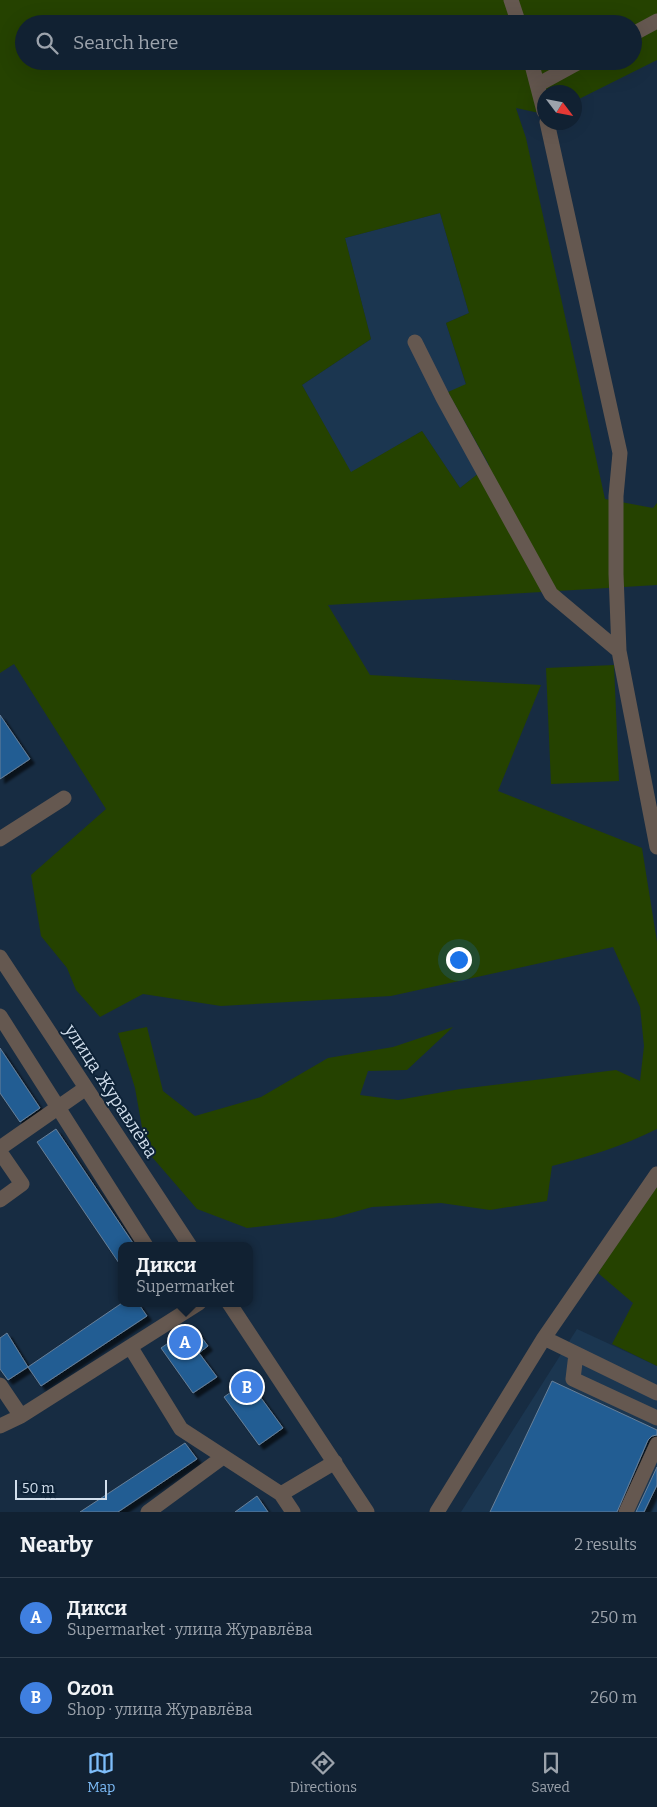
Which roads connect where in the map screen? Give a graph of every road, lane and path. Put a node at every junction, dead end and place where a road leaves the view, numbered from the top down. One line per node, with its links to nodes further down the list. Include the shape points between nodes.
1 (512, 0): 2 (street)
2 (516, 15)
3 (657, 21): 4 (street)
4 (642, 29)
5 (534, 70): 7 (street)
6 (564, 70): 7 (street)
7 (538, 84)
8 (549, 130): 10 (street, via 620,453 616,496)
9 (416, 342): 10 (street, via 443,398 551,594)
10 (619, 651): 13 (street)
11 (64, 798): 12 (street)
12 (0, 839)
13 (657, 847)
14 (0, 957): 16 (street, улица Журавлёва)
15 (0, 1016): 17 (street)
16 (86, 1088): 17 (street); 23 (street, улица Журавлёва)
17 (58, 1108): 18 (street); 22 (street)
18 (0, 1148)
19 (0, 1152): 21 (street, via 22,1184)
20 (657, 1174): 26 (street)
21 (0, 1200)
22 (143, 1242)
23 (187, 1242)
24 (188, 1307): 27 (street)
25 (232, 1307): 36 (street)
26 (544, 1338): 28 (street); 41 (street)
27 (131, 1348): 31 (street); 35 (street, via 181,1429)
28 (576, 1354): 30 (street); 32 (street, via 573,1379)
29 (0, 1385): 31 (street)
30 (657, 1393)
31 (21, 1416): 33 (street)
32 (657, 1418)
33 (0, 1426)
34 (657, 1444): 42 (street)
35 (223, 1457): 37 (street); 38 (street)
36 (335, 1462): 37 (street); 40 (street)
37 (281, 1494): 39 (street)
38 (148, 1512)
39 (293, 1512)
40 (367, 1512)
41 (437, 1512)
42 (626, 1512)

